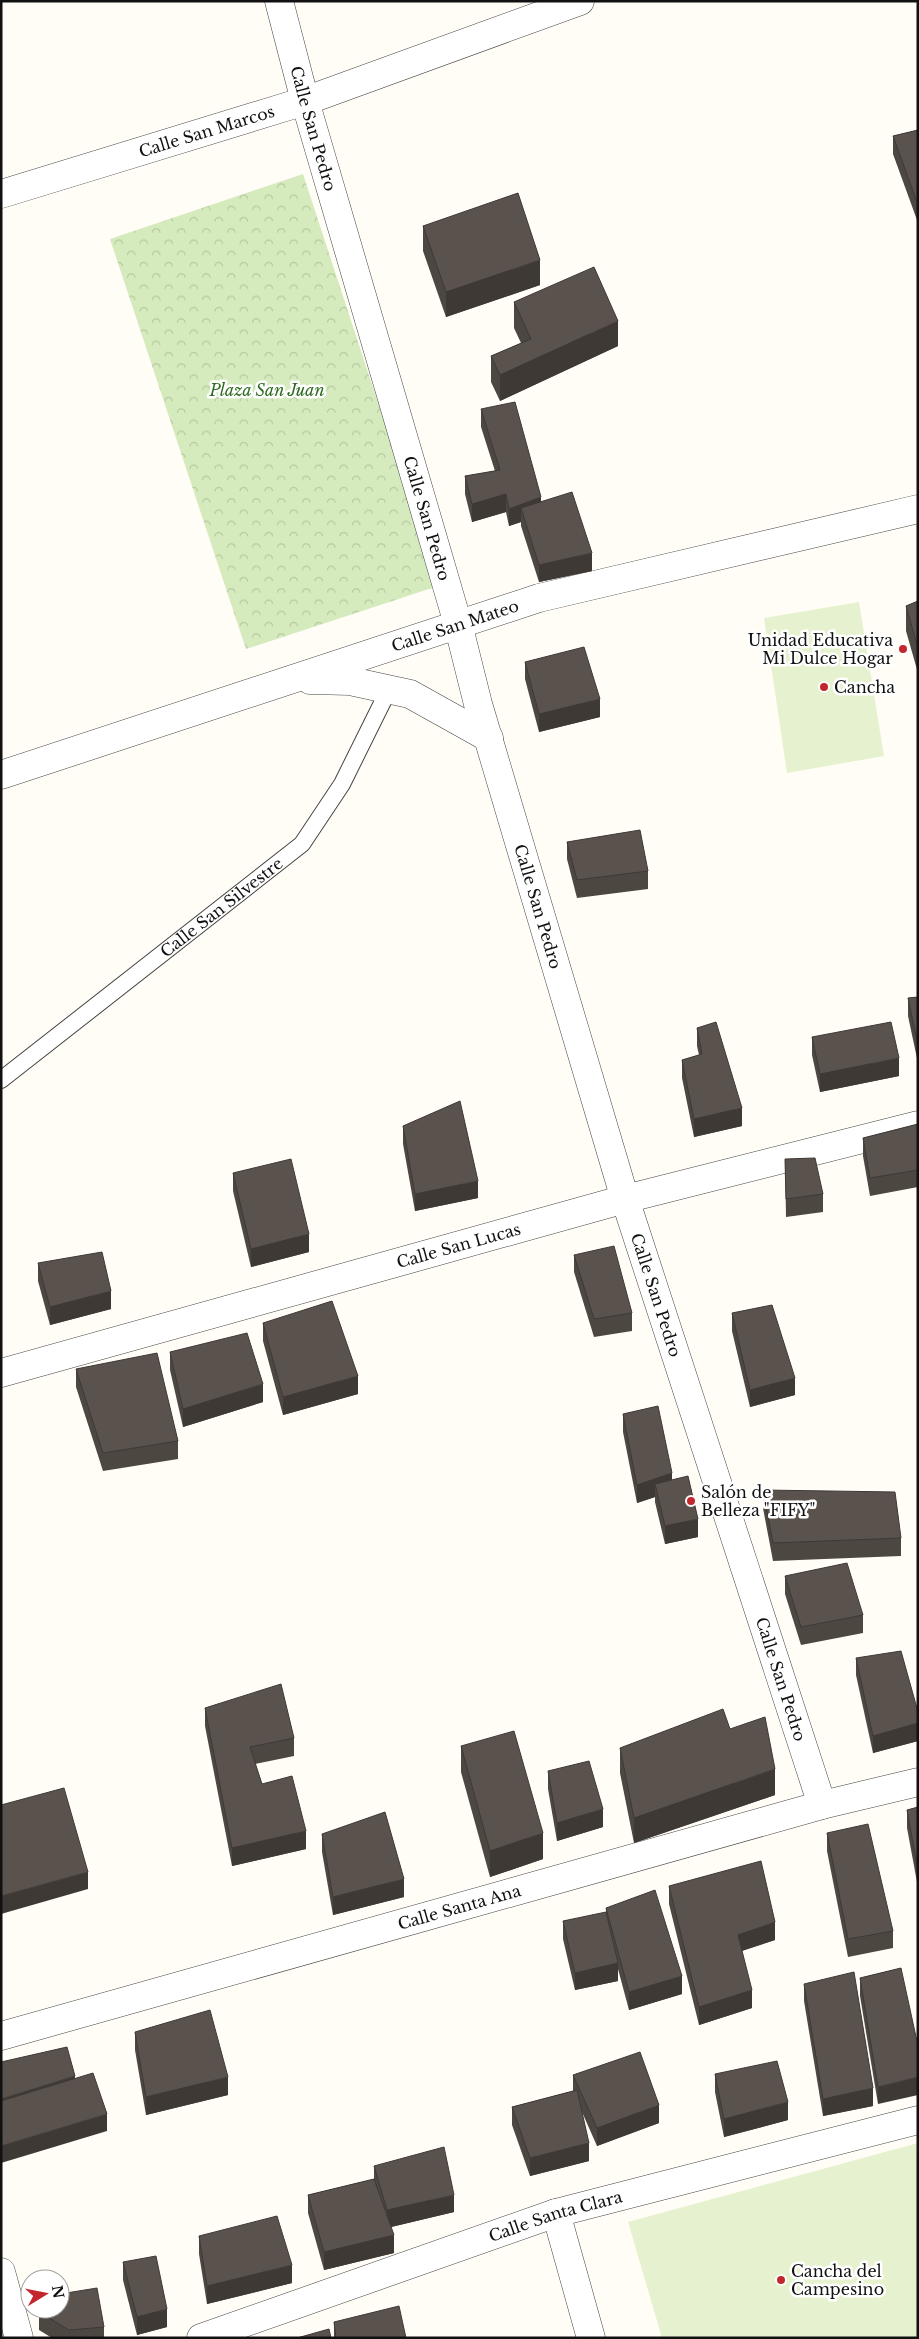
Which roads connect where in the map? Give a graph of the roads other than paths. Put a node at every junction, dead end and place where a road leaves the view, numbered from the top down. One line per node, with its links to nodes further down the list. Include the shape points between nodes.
1 (279, 1): 3 (street, Calle San Pedro)
2 (580, 1): 3 (street, Calle San Marcos)
3 (305, 101): 4 (street, Calle San Marcos); 6 (street, Calle San Pedro)
4 (1, 194)
5 (918, 509): 6 (street, Calle San Mateo, via 539,598)
6 (458, 624): 7 (street, Calle San Mateo); 9 (street, Calle San Pedro)
7 (290, 679): 8 (street, via 350,681); 10 (street, Calle San Mateo)
8 (389, 689): 9 (street, via 410,694); 11 (lane, Calle San Silvestre, via 342,784 302,844)
9 (489, 738): 13 (street, Calle San Pedro)
10 (1, 775)
11 (1, 1080)
12 (918, 1125): 13 (street, Calle San Lucas)
13 (625, 1199): 14 (street, Calle San Lucas); 16 (street, Calle San Pedro)
14 (1, 1373)
15 (918, 1782): 16 (street, Calle Santa Ana)
16 (822, 1806): 17 (street, Calle Santa Ana)
17 (1, 2036)
18 (918, 2120): 19 (street, Calle Santa Clara)
19 (556, 2213): 22 (street, Calle Santa Clara); 23 (street)
20 (1, 2272): 21 (street)
21 (19, 2338)
22 (202, 2338)
23 (591, 2338)

